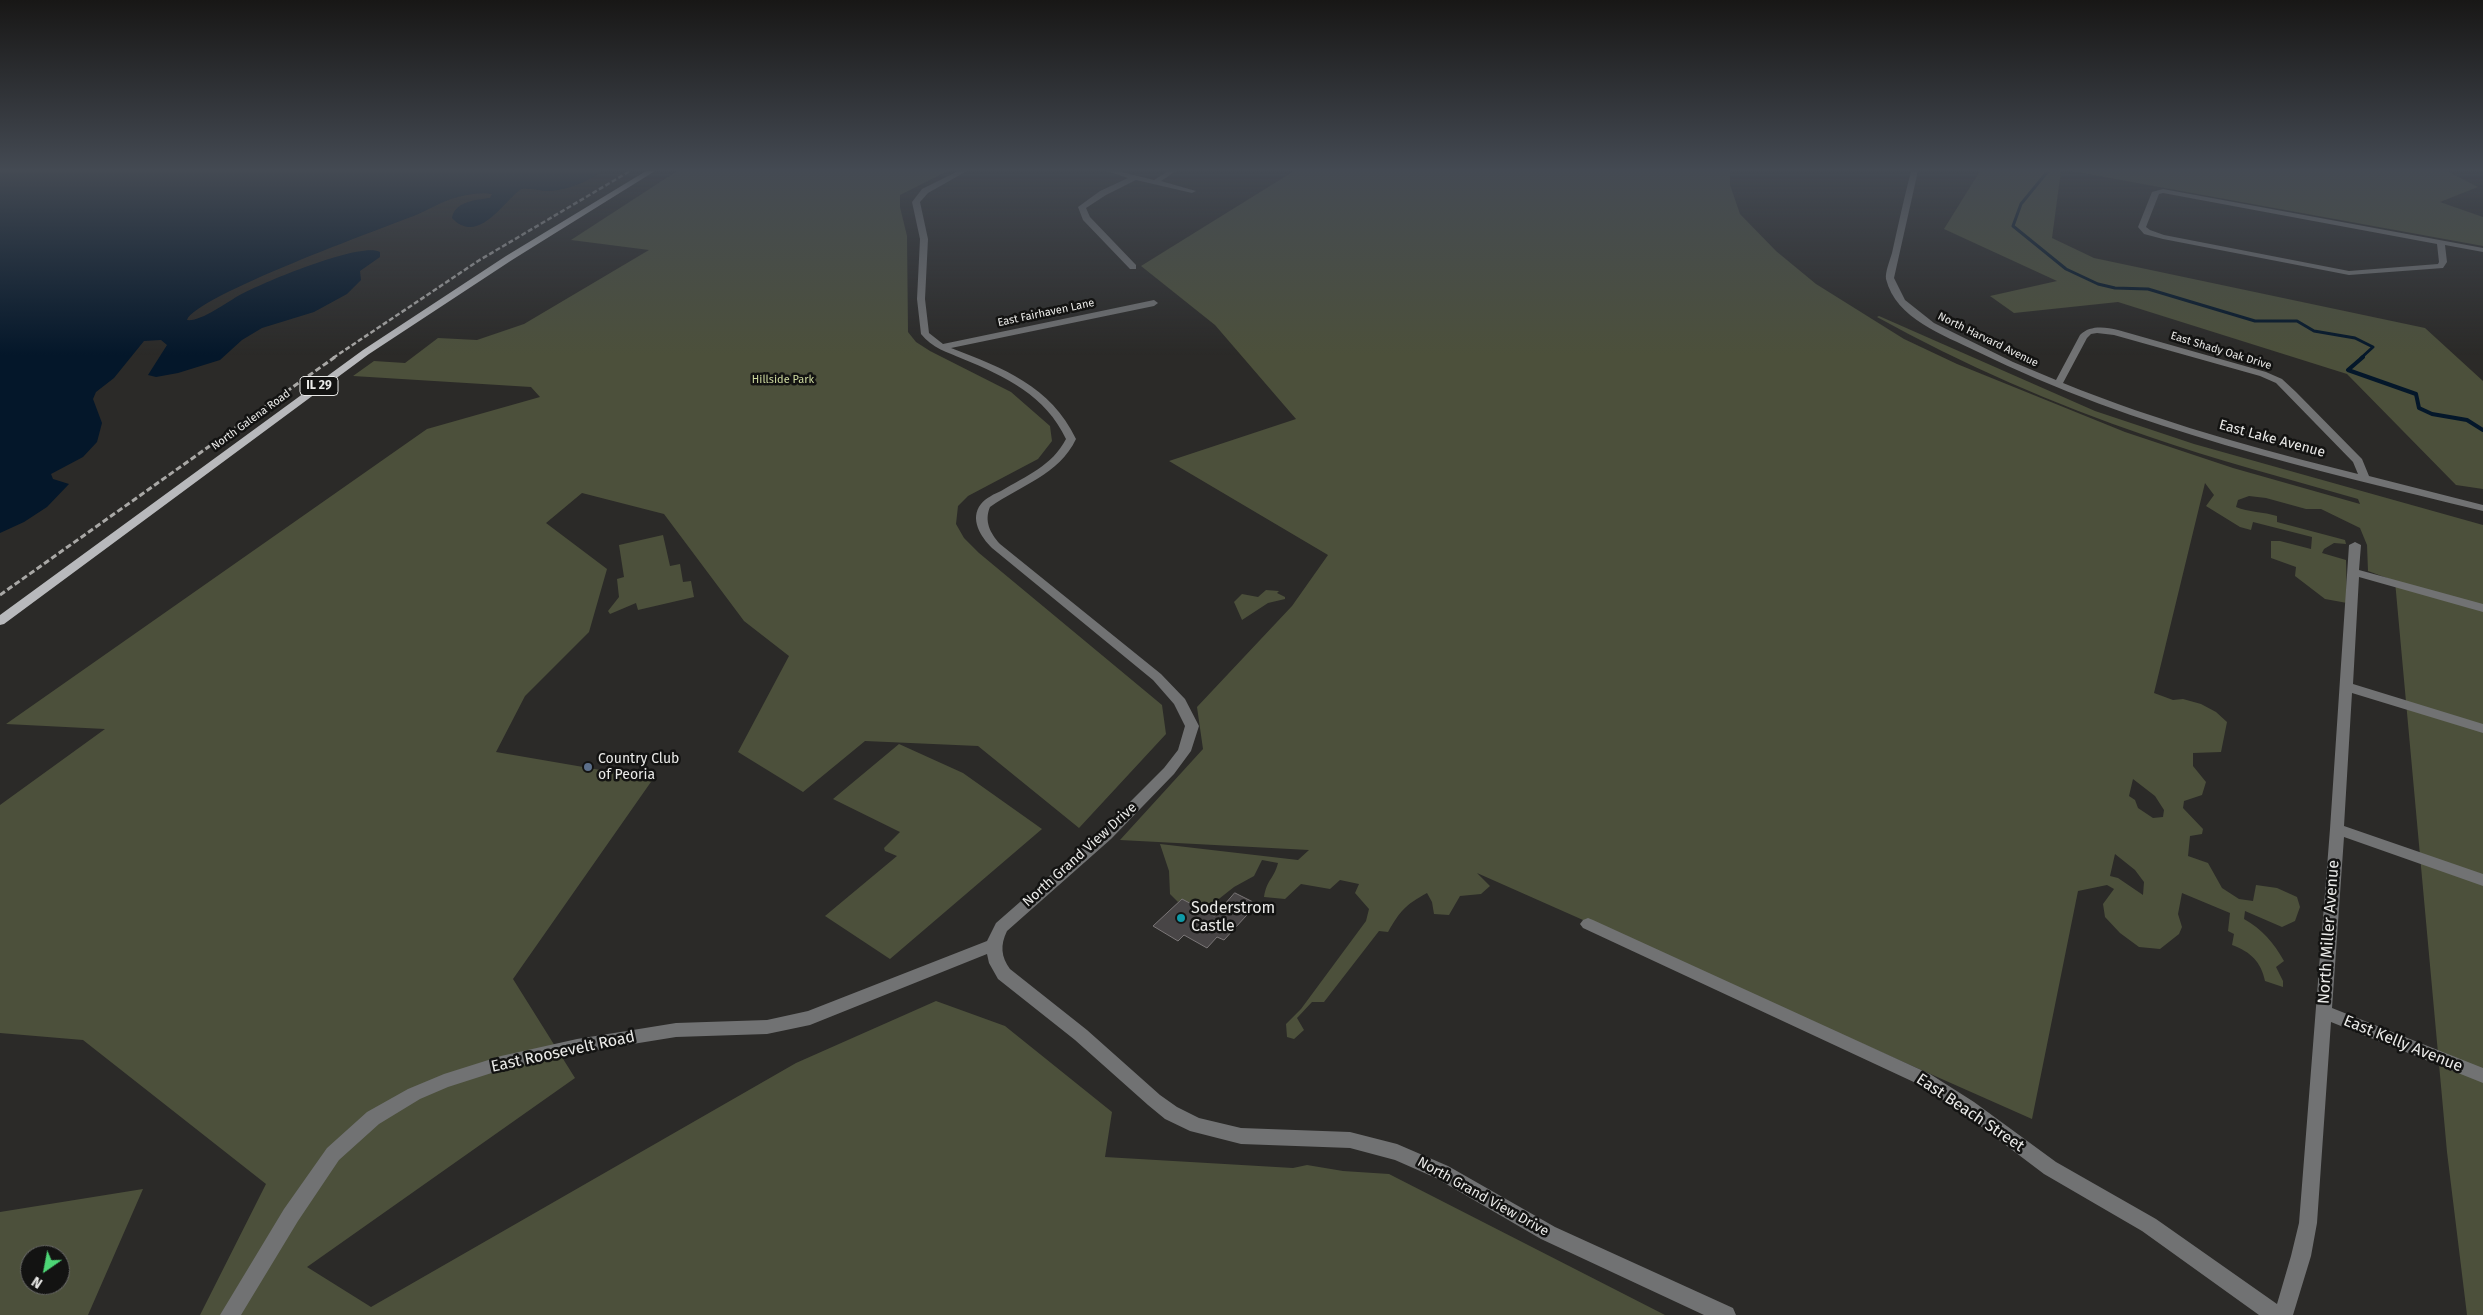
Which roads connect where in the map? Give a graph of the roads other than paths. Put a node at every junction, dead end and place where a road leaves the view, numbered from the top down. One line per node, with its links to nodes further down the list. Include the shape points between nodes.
1 (551, 232): 18 (main road, North Galena Road / IL 29, via 366,352)
2 (923, 232): 11 (street, North Grand View Drive, via 923,326 928,338)
3 (1100, 232): 9 (street)
4 (1900, 232): 12 (street, North Harvard Avenue, via 1890,274 1891,284 1913,313 1945,333)
5 (2148, 232): 7 (street, via 2360,274 2438,266 2443,262)
6 (2388, 232): 7 (street)
7 (2441, 242): 8 (street)
8 (2483, 250)
9 (1133, 267)
10 (1154, 303): 11 (street, East Fairhaven Lane)
11 (942, 346): 24 (street, North Grand View Drive, via 1002,372 1029,389 1062,420 1072,439 1068,448 1045,469 986,505 981,522 988,538 1157,677 1180,702 1192,726 1184,751 1169,771 1106,836 1006,921)
12 (2058, 384): 13 (street, East Lake Avenue, via 2220,441); 13 (street, East Shady Oak Drive, via 2084,335 2101,330 2256,372 2289,390 2358,461)
13 (2365, 478): 14 (street, East Lake Avenue)
14 (2483, 508)
15 (2355, 545): 16 (street, North Miller Avenue)
16 (2353, 572): 17 (street); 19 (street, North Miller Avenue)
17 (2483, 608)
18 (0, 621)
19 (2345, 686): 20 (street); 21 (street, North Miller Avenue)
20 (2483, 729)
21 (2337, 829): 22 (street); 25 (street, North Miller Avenue)
22 (2483, 880)
23 (1588, 924): 29 (street, East Beach Street, via 1924,1079 1981,1116 2050,1168 2154,1229)
24 (994, 945): 27 (street, East Roosevelt Road, via 810,1018 767,1027 676,1030 577,1046 501,1063 414,1094 373,1118 329,1159); 28 (street, North Grand View Drive, via 996,963 1010,980 1081,1035 1154,1100 1185,1120 1241,1136 1350,1140 1397,1152 1442,1172 1548,1233)
25 (2323, 1012): 26 (street, East Kelly Avenue); 30 (street, North Miller Avenue, via 2308,1224)
26 (2483, 1076)
27 (230, 1315)
28 (1726, 1315)
29 (2276, 1315)
30 (2283, 1315)

